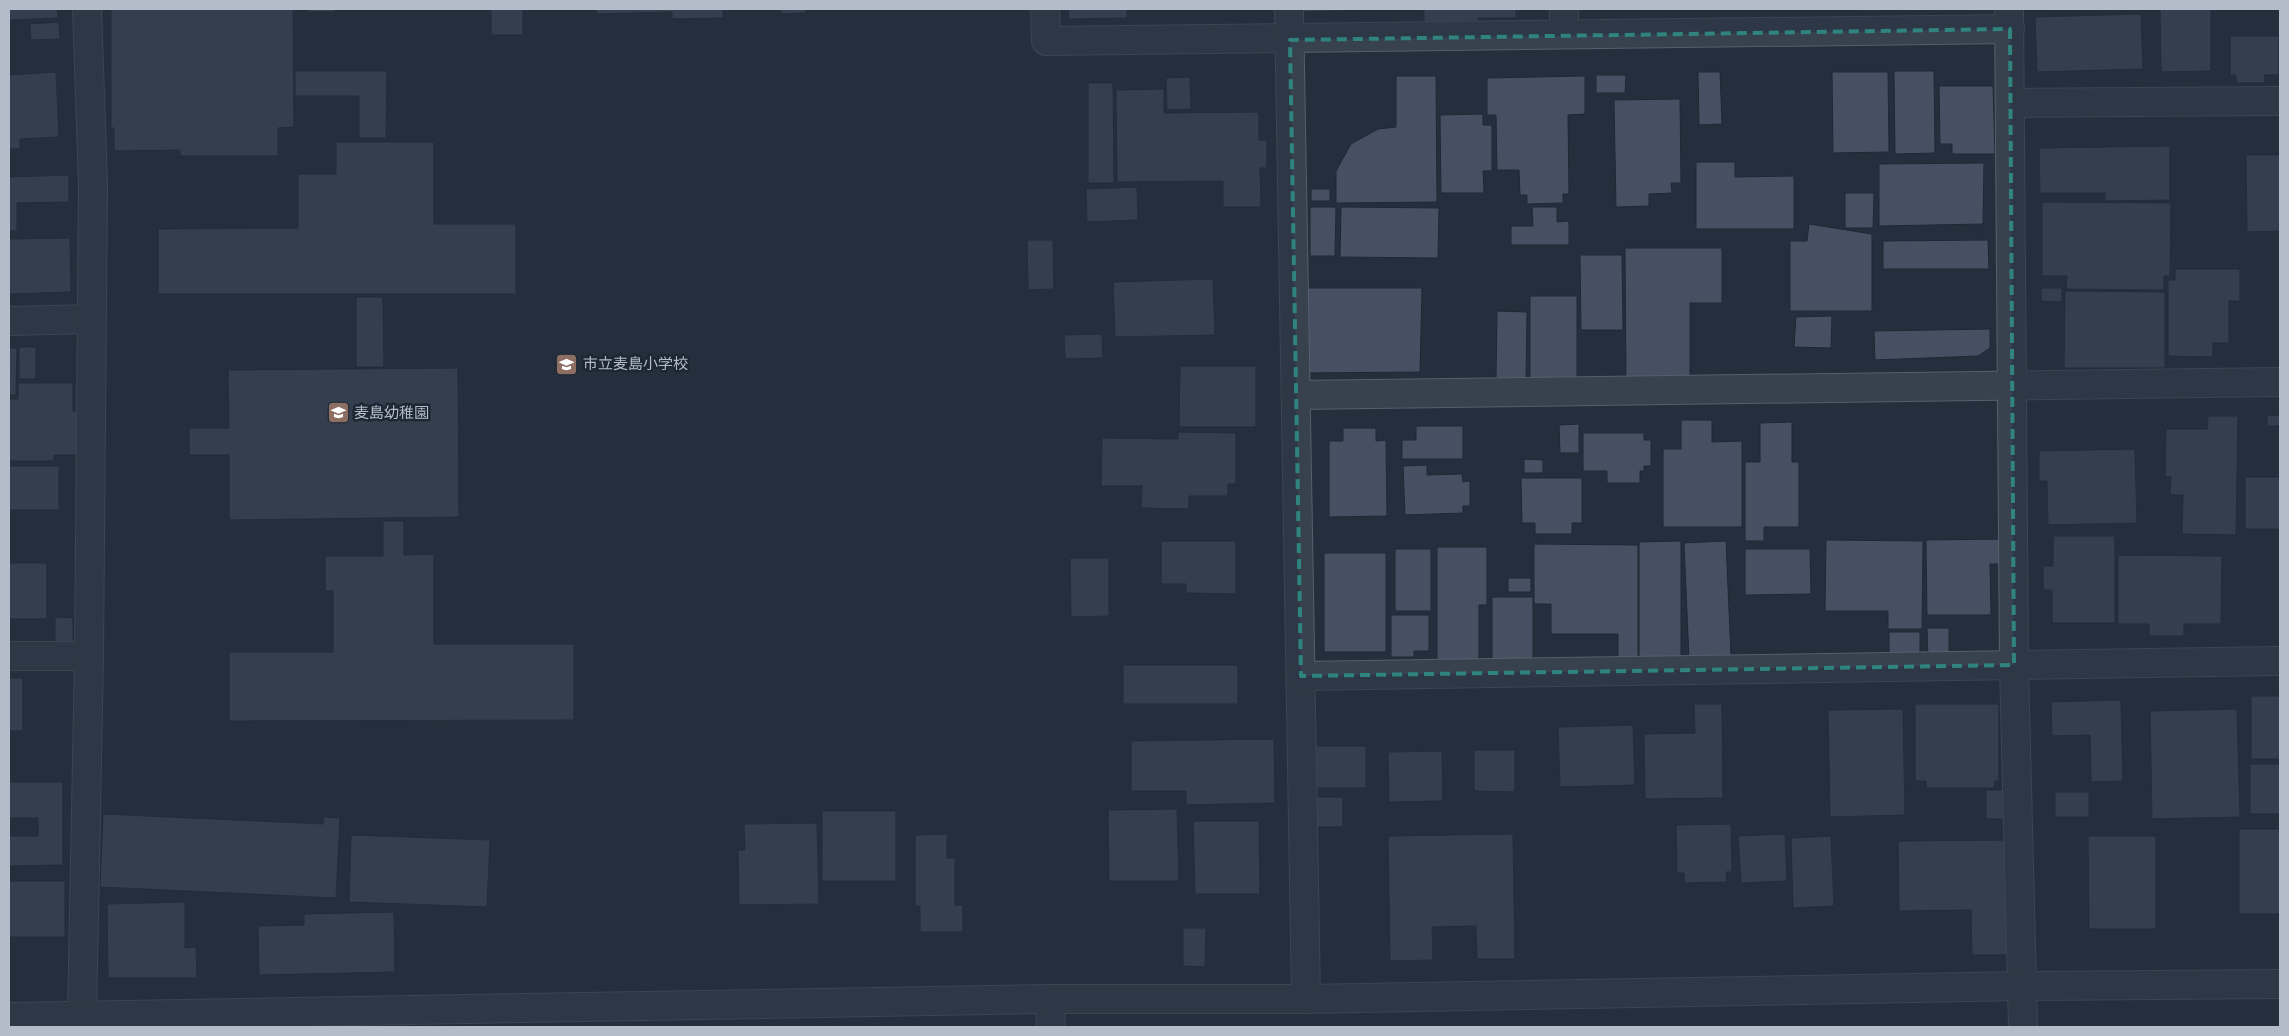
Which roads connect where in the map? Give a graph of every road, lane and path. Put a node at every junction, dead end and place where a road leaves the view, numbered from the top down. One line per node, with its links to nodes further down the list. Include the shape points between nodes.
1 (87, 9): 9 (street, via 93,184)
2 (1045, 9): 6 (street, via 1046,42)
3 (1289, 9): 6 (street)
4 (2009, 19): 5 (street); 8 (street)
5 (1564, 22): 6 (street)
6 (1290, 40): 13 (street)
7 (2280, 101): 8 (street)
8 (2010, 103): 12 (street)
9 (91, 319): 10 (street); 15 (street)
10 (9, 321)
11 (2280, 382): 12 (street)
12 (2012, 386): 13 (street); 17 (street)
13 (1296, 395): 18 (street)
14 (9, 656): 15 (street)
15 (89, 656): 24 (street)
16 (2280, 661): 17 (street)
17 (2014, 665): 18 (street); 20 (street)
18 (1301, 676): 22 (street)
19 (2280, 984): 20 (street)
20 (2023, 986): 22 (street); 26 (street)
21 (1050, 1000): 22 (street); 24 (street); 25 (street)
22 (1306, 1000)
23 (9, 1017): 24 (street)
24 (82, 1022)
25 (1051, 1027)
26 (2023, 1027)

